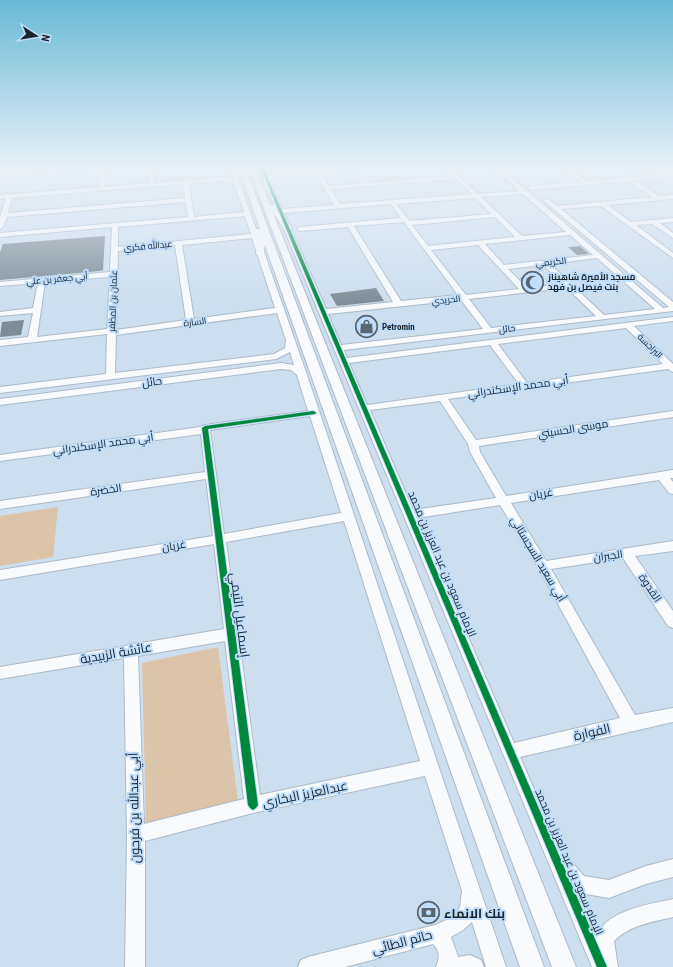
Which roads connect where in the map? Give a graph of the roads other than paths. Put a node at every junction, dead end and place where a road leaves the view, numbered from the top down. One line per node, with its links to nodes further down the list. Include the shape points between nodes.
1 (15, 214): 14 (street)
2 (190, 214): 16 (street)
3 (201, 214): 16 (street)
4 (255, 214): 27 (street, الإمام سعود بن عبد العزيز بن محمد)
5 (255, 214): 36 (main road, via 261,244)
6 (268, 214): 116 (main road, الإمام سعود بن عبد العزيز بن محمد)
7 (269, 214): 117 (main road, الإمام سعود بن عبد العزيز بن محمد)
8 (281, 214): 24 (main road)
9 (282, 214): 24 (street, الإمام سعود بن عبد العزيز بن محمد)
10 (400, 214): 18 (street)
11 (550, 214): 25 (street)
12 (562, 214): 48 (street)
13 (618, 214): 20 (street)
14 (4, 215): 23 (street)
15 (496, 215): 18 (street); 29 (street)
16 (191, 219): 22 (street)
17 (673, 220): 19 (street)
18 (406, 222): 21 (street); 33 (street)
19 (654, 222): 20 (street); 28 (street)
20 (631, 224): 34 (street)
21 (350, 225): 24 (street); 47 (street)
22 (115, 226): 26 (street); 35 (street, عثمان بن المظفر)
23 (0, 227)
24 (294, 229): 52 (street, الإمام سعود بن عبد العزيز بن محمد)
25 (572, 233): 29 (street); 37 (street)
26 (0, 236)
27 (253, 236): 30 (street, عبدالله فكري); 36 (street, الإمام سعود بن عبد العزيز بن محمد)
28 (673, 236)
29 (520, 238): 31 (street)
30 (178, 243): 35 (street, عبدالله فكري); 56 (street)
31 (480, 243): 33 (street); 40 (street)
32 (673, 247): 34 (street)
33 (427, 248): 46 (street)
34 (663, 248): 38 (street)
35 (114, 249): 41 (street, عثمان بن المظفر)
36 (260, 254): 50 (street, الإمام سعود بن عبد العزيز بن محمد)
37 (600, 256): 39 (street, الكريمي); 51 (street)
38 (673, 256)
39 (544, 262): 40 (street, الكريمي); 44 (street)
40 (502, 267): 45 (street)
41 (113, 274): 42 (street, أبي جعفر بن علي); 59 (street, عثمان بن المظفر)
42 (42, 280): 43 (street, أبي جعفر بن علي); 49 (street)
43 (0, 284)
44 (568, 286): 45 (street, الحريدي); 54 (street)
45 (525, 291): 46 (street, الحريدي)
46 (464, 298): 47 (street, الحريدي); 58 (street)
47 (399, 305): 52 (street, الحريدي)
48 (673, 307): 51 (street, حائل)
49 (37, 310): 53 (street); 60 (street)
50 (279, 310): 56 (street, السارة); 61 (street, الإمام سعود بن عبد العزيز بن محمد)
51 (661, 310): 54 (street, حائل)
52 (324, 312): 65 (street, الإمام سعود بن عبد العزيز بن محمد)
53 (0, 314)
54 (602, 317): 58 (street, حائل)
55 (673, 319): 57 (street, حائل)
56 (190, 323): 59 (street, السارة)
57 (627, 324): 62 (street, حائل); 70 (street, البراجسة)
58 (489, 331): 64 (street, حائل)
59 (112, 332): 60 (street, السارة); 72 (street, عثمان بن المظفر)
60 (32, 340): 63 (street, السارة)
61 (290, 340): 66 (street, حائل, via 289,348 284,353); 71 (street, الإمام سعود بن عبد العزيز بن محمد)
62 (492, 342): 67 (street, حائل); 73 (street)
63 (0, 343)
64 (356, 346): 65 (street, حائل); 67 (street)
65 (340, 348): 68 (street, الإمام سعود بن عبد العزيز بن محمد)
66 (267, 357): 69 (street, via 276,360); 72 (street, حائل)
67 (361, 358): 68 (street, حائل)
68 (345, 360): 77 (street, الإمام سعود بن عبد العزيز بن محمد)
69 (268, 367): 71 (street, حائل, via 287,366); 76 (street, حائل)
70 (672, 367): 73 (street, أبي محمد الإسكندراني)
71 (302, 375): 78 (street, الإمام سعود بن عبد العزيز بن محمد)
72 (110, 376): 74 (street, حائل)
73 (525, 386): 75 (street, أبي محمد الإسكندراني)
74 (0, 390)
75 (442, 397): 77 (street, أبي محمد الإسكندراني); 81 (street, أبي سعيد السجستاني)
76 (0, 402)
77 (365, 408): 88 (street, الإمام سعود بن عبد العزيز بن محمد)
78 (313, 413): 80 (street, أبي محمد الإسكندراني); 89 (street, الإمام سعود بن عبد العزيز بن محمد)
79 (671, 417): 81 (street, موسى الحسيني)
80 (205, 429): 82 (street, أبي محمد الإسكندراني); 83 (street, إسماعيل التيمي)
81 (473, 444): 86 (street, أبي سعيد السجستاني)
82 (0, 458)
83 (211, 475): 87 (street, الخضرة); 90 (street, إسماعيل التيمي)
84 (667, 475): 85 (street); 86 (street, غريان)
85 (673, 490)
86 (502, 500): 88 (street, غريان); 93 (street, أبي سعيد السجستاني)
87 (0, 506)
88 (409, 515): 101 (street, الإمام سعود بن عبد العزيز بن محمد)
89 (347, 516): 90 (street, غريان); 102 (street, الإمام سعود بن عبد العزيز بن محمد)
90 (219, 539): 94 (street, غريان); 96 (street, إسماعيل التيمي)
91 (673, 546): 92 (street, الجبران)
92 (626, 554): 93 (street, الجبران); 95 (street, القدوة)
93 (543, 566): 100 (street, أبي سعيد السجستاني)
94 (0, 575)
95 (673, 622)
96 (231, 634): 97 (street, عائشة الزبيدية); 103 (street, إسماعيل التيمي)
97 (130, 650): 98 (street, عائشة الزبيدية); 104 (street, أبي عبدالله بن فرحون)
98 (0, 673)
99 (673, 715): 100 (street, الفوارة)
100 (632, 723): 101 (street, الفوارة)
101 (512, 751): 105 (street, الإمام سعود بن عبد العزيز بن محمد)
102 (429, 768): 103 (street, عبدالعزيز البخاري); 107 (street, الإمام سعود بن عبد العزيز بن محمد)
103 (253, 805): 104 (street, عبدالعزيز البخاري)
104 (136, 835): 110 (street, أبي عبدالله بن فرحون)
105 (555, 856): 106 (street, via 579,884 609,890 646,875); 118 (street, الإمام سعود بن عبد العزيز بن محمد)
106 (673, 868)
107 (471, 889): 109 (street, حاتم الطائي, via 468,912 459,922); 115 (street, الإمام سعود بن عبد العزيز بن محمد)
108 (673, 908): 119 (street, via 637,917 611,928 604,942)
109 (435, 934): 111 (street, حاتم الطائي); 112 (street, via 440,937 447,949 449,962)
110 (135, 967)
111 (308, 967)
112 (446, 967)
113 (456, 967): 114 (street)
114 (474, 967)
115 (496, 967)
116 (532, 967)
117 (564, 967)
118 (602, 967)
119 (608, 967)

